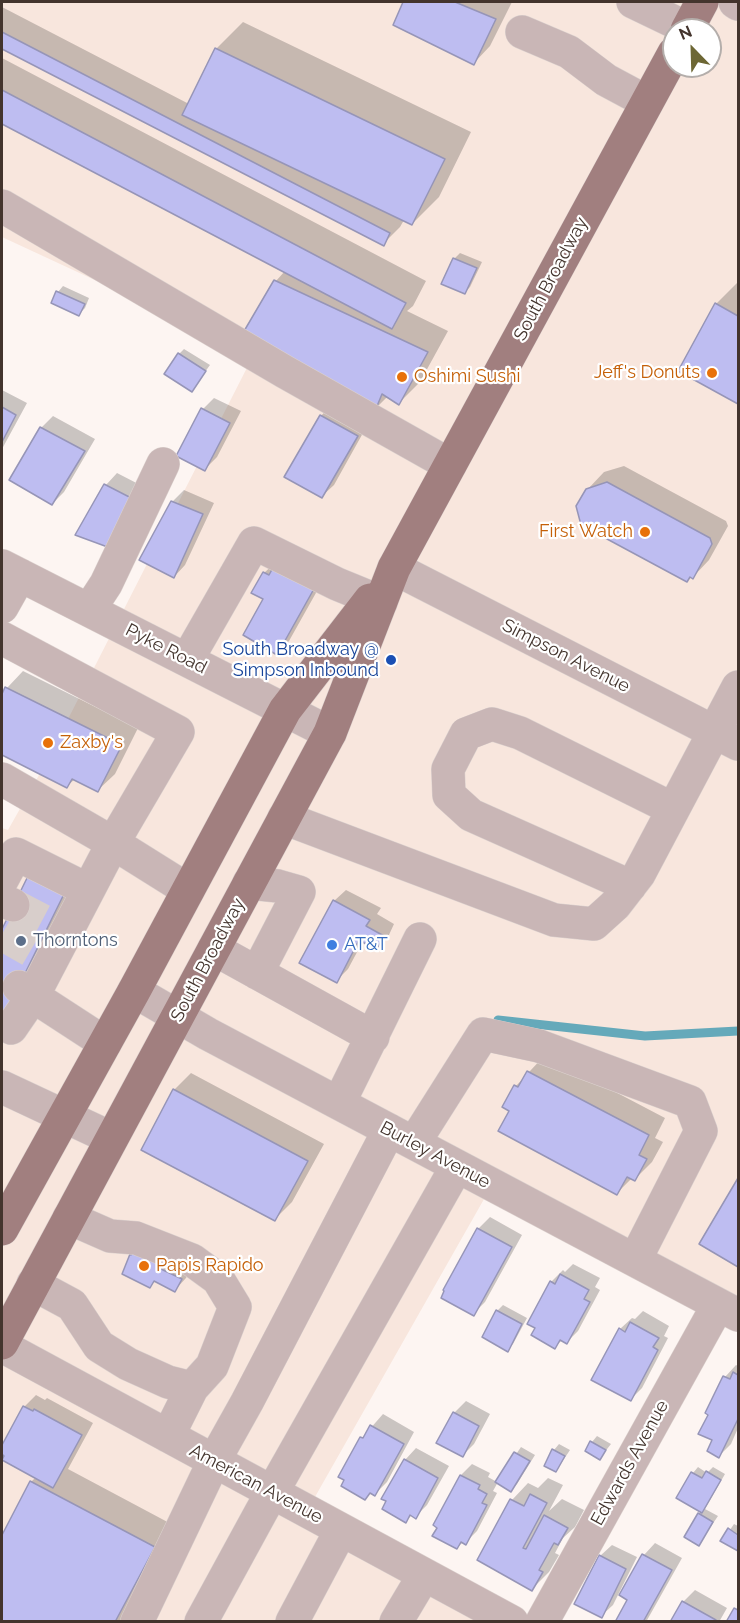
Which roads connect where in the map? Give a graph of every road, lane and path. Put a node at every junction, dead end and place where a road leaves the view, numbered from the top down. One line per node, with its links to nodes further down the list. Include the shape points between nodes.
1 (633, 2): 2 (street)
2 (666, 18)
3 (522, 32): 5 (street, via 569,52 606,80)
4 (662, 74): 5 (main road, South Broadway)
5 (647, 102): 8 (main road, South Broadway)
6 (2, 206): 8 (street)
7 (163, 464): 13 (street, via 106,584)
8 (450, 465): 9 (main road, South Broadway)
9 (394, 568): 11 (main road, South Broadway); 19 (street, Simpson Avenue)
10 (11, 570): 12 (street); 13 (street, Pyke Road)
11 (376, 600): 15 (street, via 254,543); 17 (main road, South Broadway); 18 (main road, South Broadway)
12 (2, 607)
13 (89, 610): 15 (street, Pyke Road)
14 (2, 638): 23 (street, via 177,732)
15 (187, 660): 17 (street, Pyke Road)
16 (738, 687): 19 (street)
17 (285, 710): 18 (street, Pyke Road); 27 (main road, South Broadway)
18 (330, 733): 22 (main road, South Broadway)
19 (726, 738): 21 (street)
20 (2, 779): 23 (street)
21 (673, 808): 25 (street); 25 (street, via 520,733 492,724 466,734 448,769 449,795 471,815)
22 (284, 818): 24 (main road, South Broadway); 25 (street, via 554,920 594,924)
23 (113, 843): 26 (street); 27 (street)
24 (249, 883): 30 (main road, South Broadway); 31 (street, via 299,892)
25 (630, 886)
26 (88, 890): 28 (street, via 16,854); 33 (street, via 58,928)
27 (188, 890): 32 (main road, South Broadway)
28 (5, 895)
29 (420, 939): 36 (street)
30 (214, 949): 31 (street); 34 (main road, South Broadway)
31 (257, 973): 36 (street)
32 (134, 991): 34 (street, Burley Avenue); 37 (main road, South Broadway)
33 (26, 992): 35 (street); 37 (street)
34 (177, 1017): 39 (street, Burley Avenue); 42 (main road, South Broadway)
35 (5, 1030)
36 (373, 1037): 39 (street)
37 (105, 1043): 40 (main road, South Broadway)
38 (2, 1087): 40 (street)
39 (339, 1104): 41 (street, Burley Avenue)
40 (63, 1116): 42 (street); 45 (main road, South Broadway)
41 (401, 1136): 43 (street, Burley Avenue); 46 (street, via 483,1034 538,1046 690,1102 701,1131); 52 (street)
42 (111, 1138): 44 (main road, South Broadway)
43 (457, 1166): 46 (street, Burley Avenue); 53 (street)
44 (69, 1218): 47 (main road, South Broadway); 50 (street, via 110,1236 136,1238 192,1260 218,1279 235,1307 212,1366)
45 (2, 1228)
46 (635, 1260): 48 (street, Burley Avenue)
47 (33, 1284): 49 (main road, South Broadway); 50 (street, via 72,1305 99,1346 128,1364)
48 (728, 1310): 61 (street, Edwards Avenue)
49 (2, 1344): 51 (street, American Avenue)
50 (192, 1388): 51 (street)
51 (168, 1436): 52 (street, American Avenue)
52 (214, 1461): 53 (street, American Avenue); 56 (street)
53 (272, 1492): 54 (street, American Avenue); 57 (street)
54 (341, 1530): 55 (street, American Avenue); 58 (street)
55 (424, 1575): 59 (street); 60 (street, American Avenue)
56 (137, 1622)
57 (201, 1622)
58 (292, 1622)
59 (396, 1622)
60 (512, 1622)
61 (542, 1622)

